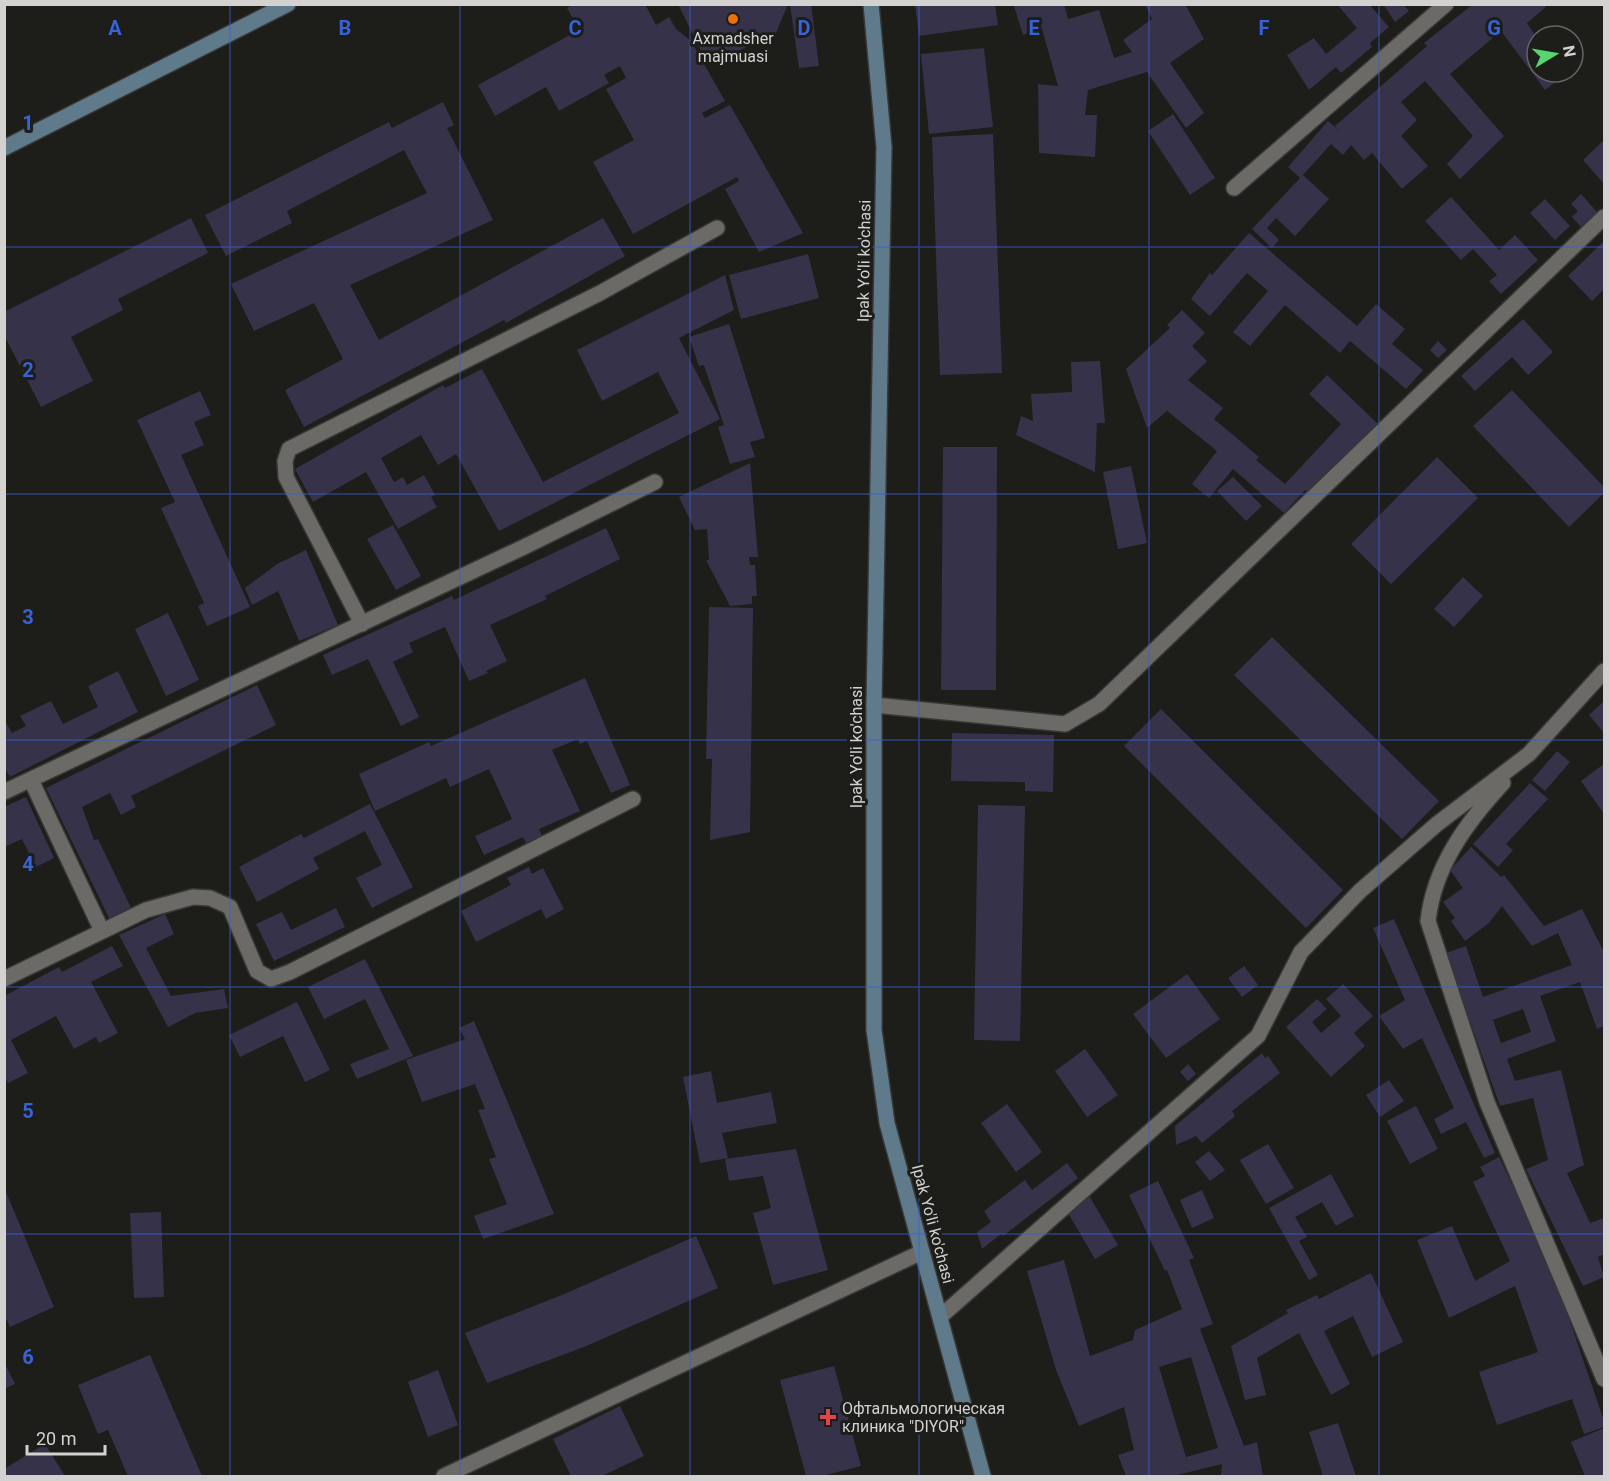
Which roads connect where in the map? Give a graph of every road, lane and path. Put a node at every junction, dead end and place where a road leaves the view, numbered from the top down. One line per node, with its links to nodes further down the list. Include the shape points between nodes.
1 (288, 4): 4 (main road)
2 (871, 4): 11 (main road, Ipak Yo'li ko'chasi, via 884,147)
3 (1446, 4): 5 (street)
4 (4, 148)
5 (1234, 188)
6 (1605, 217): 11 (street, via 1099,704 1065,724)
7 (717, 228): 9 (street, via 600,293 288,449 286,477)
8 (655, 482): 9 (street)
9 (362, 624): 13 (street)
10 (1605, 671): 12 (street)
11 (874, 705): 18 (main road, Ipak Yo'li ko'chasi, via 874,1030 887,1123)
12 (1529, 754): 19 (street, via 1437,824 1360,891 1301,952 1258,1036); 20 (street, via 1476,813 1442,867 1430,899 1428,921 1487,1102)
13 (31, 780): 14 (street); 16 (street)
14 (4, 792)
15 (633, 799): 16 (street, via 290,972 271,978 257,971 230,907 210,898 193,897 146,909)
16 (102, 931): 17 (street)
17 (4, 979)
18 (922, 1252): 19 (main road, Ipak Yo'li ko'chasi); 21 (street)
19 (940, 1317): 22 (main road, Ipak Yo'li ko'chasi)
20 (1605, 1379)
21 (444, 1476)
22 (983, 1476)

